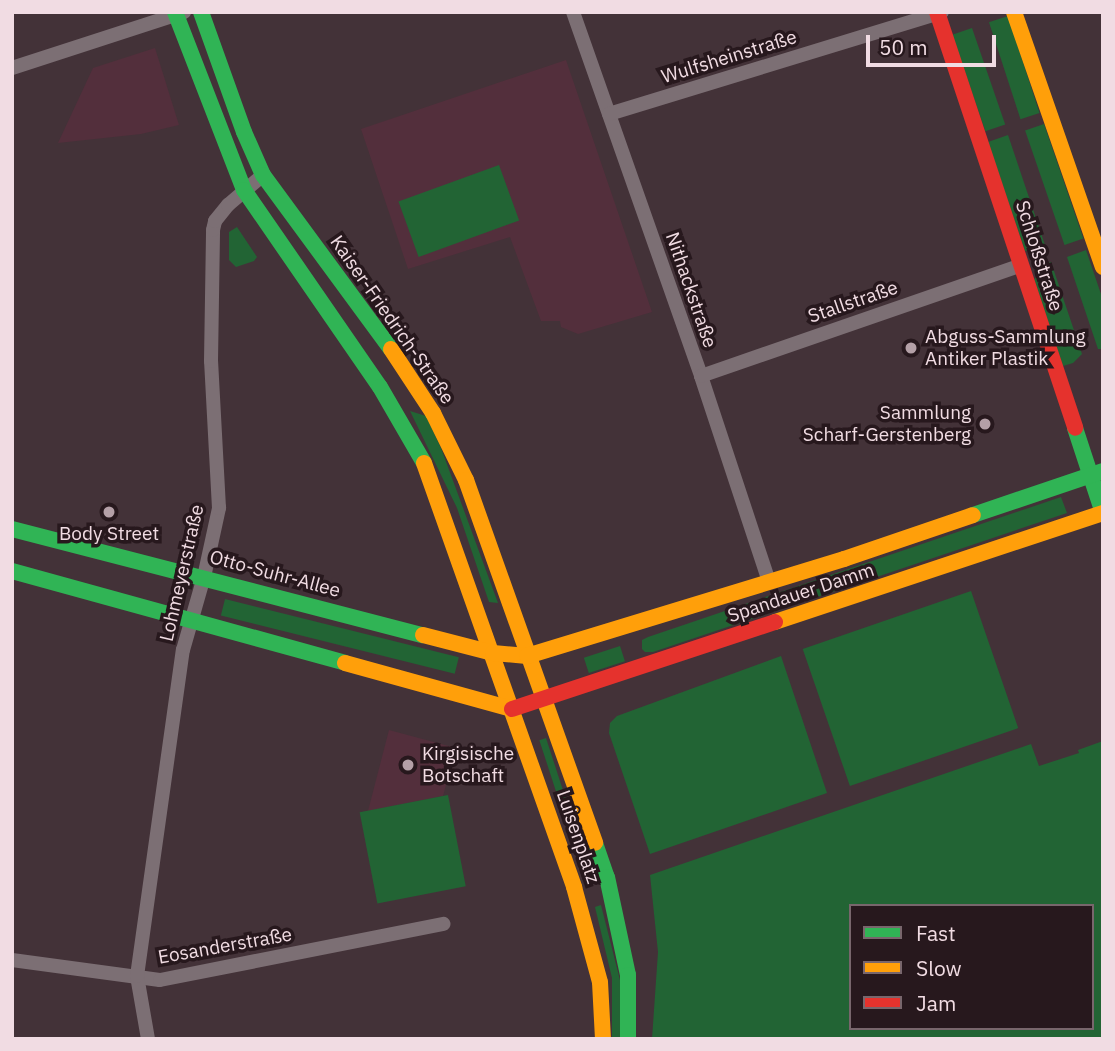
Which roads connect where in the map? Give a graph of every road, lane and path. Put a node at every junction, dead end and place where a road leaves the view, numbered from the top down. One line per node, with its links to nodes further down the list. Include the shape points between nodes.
1 (201, 12): 8 (main road, Kaiser-Friedrich-Straße)
2 (573, 12): 7 (street, Nithackstraße)
3 (1014, 12): 11 (main road)
4 (178, 13): 6 (street); 9 (main road)
5 (939, 13): 7 (street, Wulfsheinstraße); 10 (main road, Schloßstraße)
6 (12, 68)
7 (609, 114): 12 (street, Nithackstraße)
8 (263, 175): 9 (street, Lohmeyerstraße); 21 (main road, Kaiser-Friedrich-Straße, via 433,413 466,480)
9 (244, 190): 17 (street, Lohmeyerstraße, via 220,214 213,230 211,361 219,508); 20 (main road, via 380,387 419,454)
10 (1019, 266): 12 (street, Stallstraße); 13 (main road, Schloßstraße)
11 (1103, 267)
12 (701, 376): 18 (street, Nithackstraße)
13 (1096, 474): 14 (main road, Schloßstraße); 18 (main road, Spandauer Damm)
14 (1103, 513): 22 (main road, Spandauer Damm)
15 (12, 529): 17 (main road, Otto-Suhr-Allee)
16 (12, 571): 19 (main road)
17 (204, 577): 19 (street, Lohmeyerstraße); 20 (main road, Otto-Suhr-Allee)
18 (769, 582): 21 (main road, Spandauer Damm)
19 (192, 619): 23 (main road); 26 (street, Lohmeyerstraße, via 183,650)
20 (494, 653): 21 (main road, Otto-Suhr-Allee); 23 (main road, Luisenplatz)
21 (527, 656): 22 (main road, Kaiser-Friedrich-Straße)
22 (544, 700): 23 (main road, Spandauer Damm); 29 (main road, Luisenplatz, via 607,877 620,929 628,975)
23 (512, 709): 28 (main road, Luisenplatz, via 596,963 603,1000)
24 (444, 924): 26 (street, Eosanderstraße, via 160,980)
25 (12, 960): 26 (street, Eosanderstraße)
26 (137, 976): 27 (street, Lohmeyerstraße)
27 (148, 1039)
28 (603, 1039)
29 (628, 1039)

